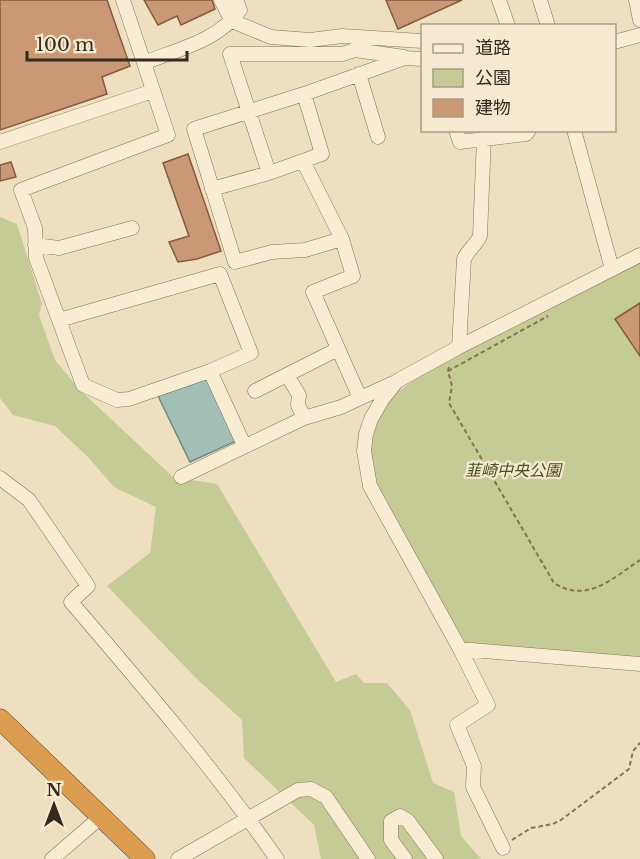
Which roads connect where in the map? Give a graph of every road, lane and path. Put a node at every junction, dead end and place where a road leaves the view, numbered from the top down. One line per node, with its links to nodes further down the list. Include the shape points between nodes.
1 (123, 0): 16 (street)
2 (221, 0): 8 (street)
3 (236, 0): 8 (street, via 240,10)
4 (499, 0): 9 (street)
5 (540, 0): 10 (street)
6 (636, 0): 7 (street)
7 (640, 20)
8 (232, 21): 12 (street, via 271,37); 16 (street, via 214,36)
9 (507, 24)
10 (547, 24)
11 (640, 35): 13 (street)
12 (421, 41)
13 (616, 42)
14 (405, 58): 15 (street); 17 (street); 20 (street, via 355,50 342,54 230,54)
15 (421, 59)
16 (144, 63): 18 (street)
17 (359, 74): 19 (street); 24 (street)
18 (153, 91): 26 (street); 32 (street, via 168,135 21,190 35,228)
19 (304, 94): 20 (street); 27 (street, via 322,154)
20 (248, 111): 28 (street); 29 (street, via 194,129)
21 (456, 132): 25 (street, via 459,142)
22 (527, 132): 25 (street)
23 (575, 132): 34 (street)
24 (378, 138)
25 (484, 138): 37 (street, via 480,236 464,259)
26 (0, 142)
27 (303, 161): 28 (street); 31 (street)
28 (268, 172): 29 (street)
29 (212, 189): 31 (street, via 235,261 272,252 305,250)
30 (132, 228): 32 (street, via 59,248)
31 (342, 239): 38 (street, via 353,276 313,292)
32 (35, 245): 36 (street, via 36,258)
33 (640, 255): 34 (street)
34 (612, 269): 37 (street)
35 (549, 316): 40 (path)
36 (59, 320): 39 (street, via 83,385 117,400); 39 (street, via 220,274 251,353)
37 (459, 347): 40 (path); 42 (street)
38 (339, 349): 41 (street); 44 (street)
39 (210, 371): 46 (street)
40 (448, 371): 49 (path, via 452,386 449,403 554,583 585,591 598,588)
41 (287, 375): 43 (street); 45 (street, via 299,396)
42 (397, 381): 44 (street); 50 (street, via 382,400 366,434 364,451 370,486)
43 (255, 391)
44 (360, 398): 45 (street)
45 (304, 418): 46 (street)
46 (244, 446): 47 (street)
47 (181, 477)
48 (0, 478): 57 (street, via 29,500 88,586 71,602 179,728)
49 (640, 560)
50 (460, 649): 51 (street); 52 (street)
51 (478, 652): 52 (street); 53 (street)
52 (466, 662): 58 (street, via 488,705 457,724 474,766 473,787)
53 (640, 664)
54 (0, 719): 56 (highway)
55 (640, 743): 58 (path, via 633,751 629,769 561,820 531,828)
56 (102, 816): 59 (street); 60 (highway)
57 (249, 818): 61 (street); 62 (street); 63 (street, via 298,790 311,789 326,797)
58 (503, 848)
59 (52, 859)
60 (145, 859)
61 (178, 859)
62 (277, 859)
63 (368, 859)
64 (405, 859): 65 (street, via 391,840 391,821 400,816)
65 (436, 859)

